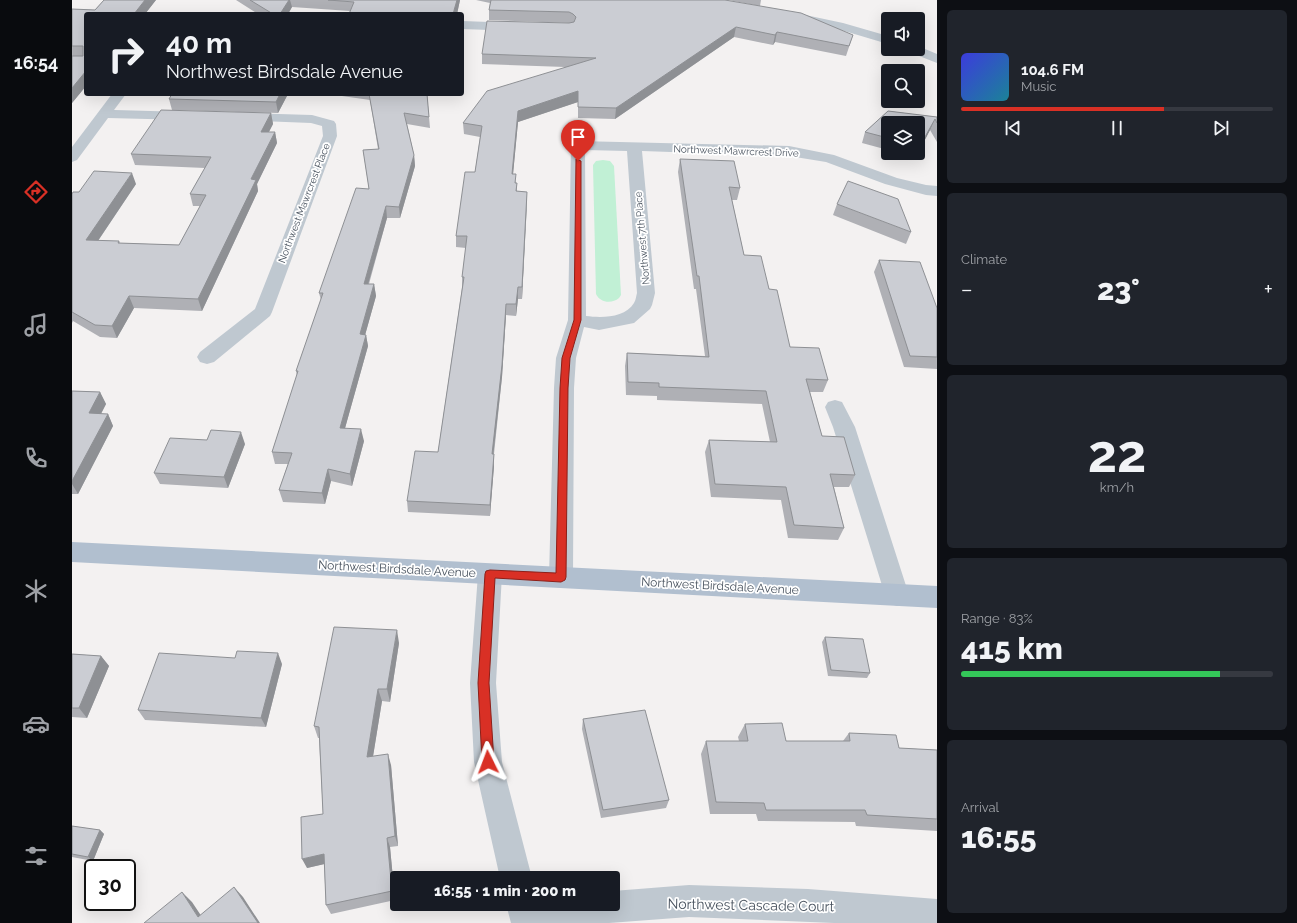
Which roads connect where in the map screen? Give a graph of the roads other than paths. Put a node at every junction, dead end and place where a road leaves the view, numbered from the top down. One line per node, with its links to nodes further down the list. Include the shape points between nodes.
1 (782, 15): 4 (street, via 843,27)
2 (464, 25): 3 (street)
3 (530, 27)
4 (881, 38)
5 (925, 53): 6 (street)
6 (936, 57)
7 (118, 96): 8 (street)
8 (104, 114): 9 (street); 12 (street)
9 (200, 116)
10 (224, 117): 15 (street, Northwest Mawrcrest Place, via 312,119 329,124 330,136 263,312)
11 (634, 147): 13 (street, Northwest Mawrcrest Drive, via 789,151 811,154 891,181); 14 (street, Northwest 7th Place, via 646,293 643,305 628,319 599,324); 14 (street, Northwest Mawrcrest Drive, via 578,145)
12 (72, 157)
13 (937, 191)
14 (578, 320): 19 (street, via 566,358 564,388)
15 (207, 357)
16 (835, 408): 20 (street, via 844,427)
17 (72, 552): 18 (main road, Northwest Birdsdale Avenue)
18 (490, 574): 19 (main road, Northwest Birdsdale Avenue); 22 (street, via 483,683 488,762)
19 (561, 577): 20 (main road, Northwest Birdsdale Avenue)
20 (897, 595): 21 (main road, Northwest Birdsdale Avenue)
21 (937, 597)
22 (514, 871)
23 (524, 911): 25 (street)
24 (937, 915): 26 (street, Northwest Cascade Court, via 808,905 689,901 596,908)
25 (527, 923)
26 (542, 923)

